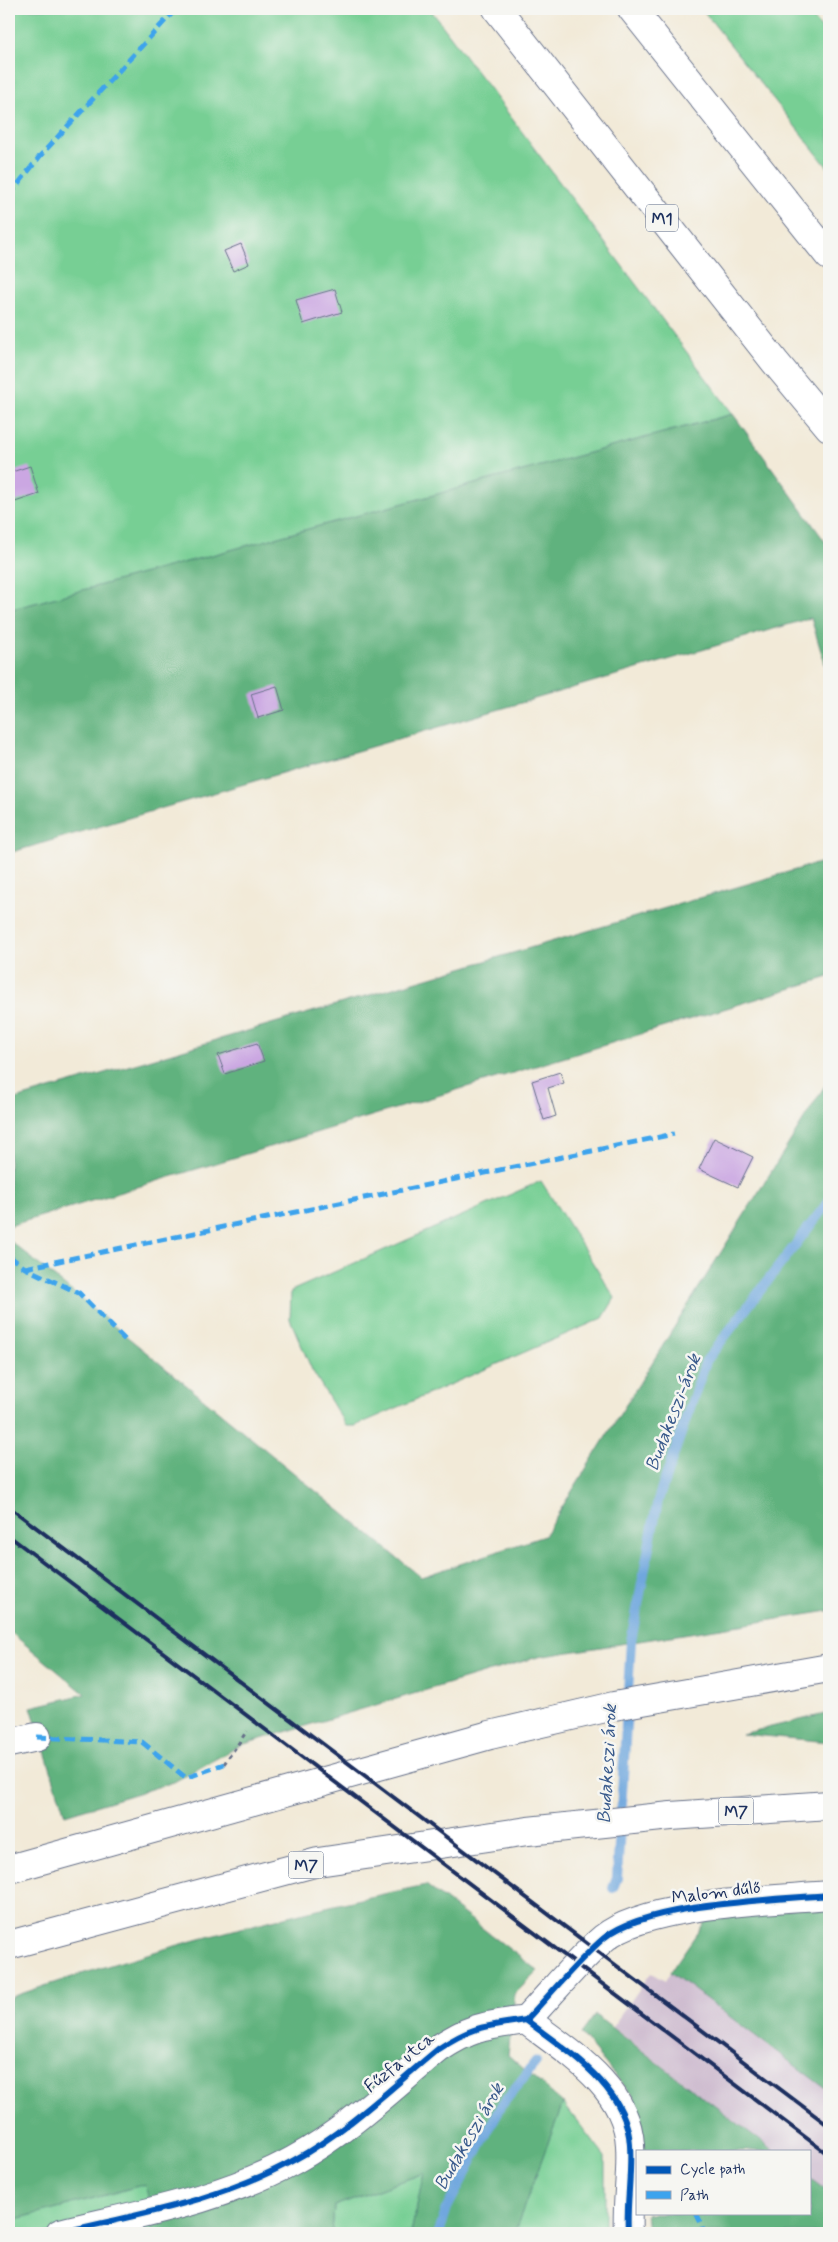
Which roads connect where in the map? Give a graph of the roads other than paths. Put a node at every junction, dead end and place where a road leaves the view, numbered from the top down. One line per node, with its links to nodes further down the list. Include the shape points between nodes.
1 (497, 9): 4 (main road, M1)
2 (632, 9): 3 (main road)
3 (829, 256)
4 (829, 427)
5 (829, 1668): 9 (main road, via 614,1706 471,1740)
6 (37, 1737): 7 (main road)
7 (9, 1743)
8 (829, 1805): 11 (main road, M7, via 528,1831 318,1862)
9 (9, 1869)
10 (829, 1895): 12 (main road, Malom dűlő, via 695,1908 627,1925 605,1937)
11 (9, 1945)
12 (526, 2020): 13 (main road, Fűzfa utca, via 478,2027 454,2038 335,2135 276,2170 195,2200); 14 (main road, via 596,2077 623,2113 630,2144)
13 (60, 2233)
14 (628, 2233)

